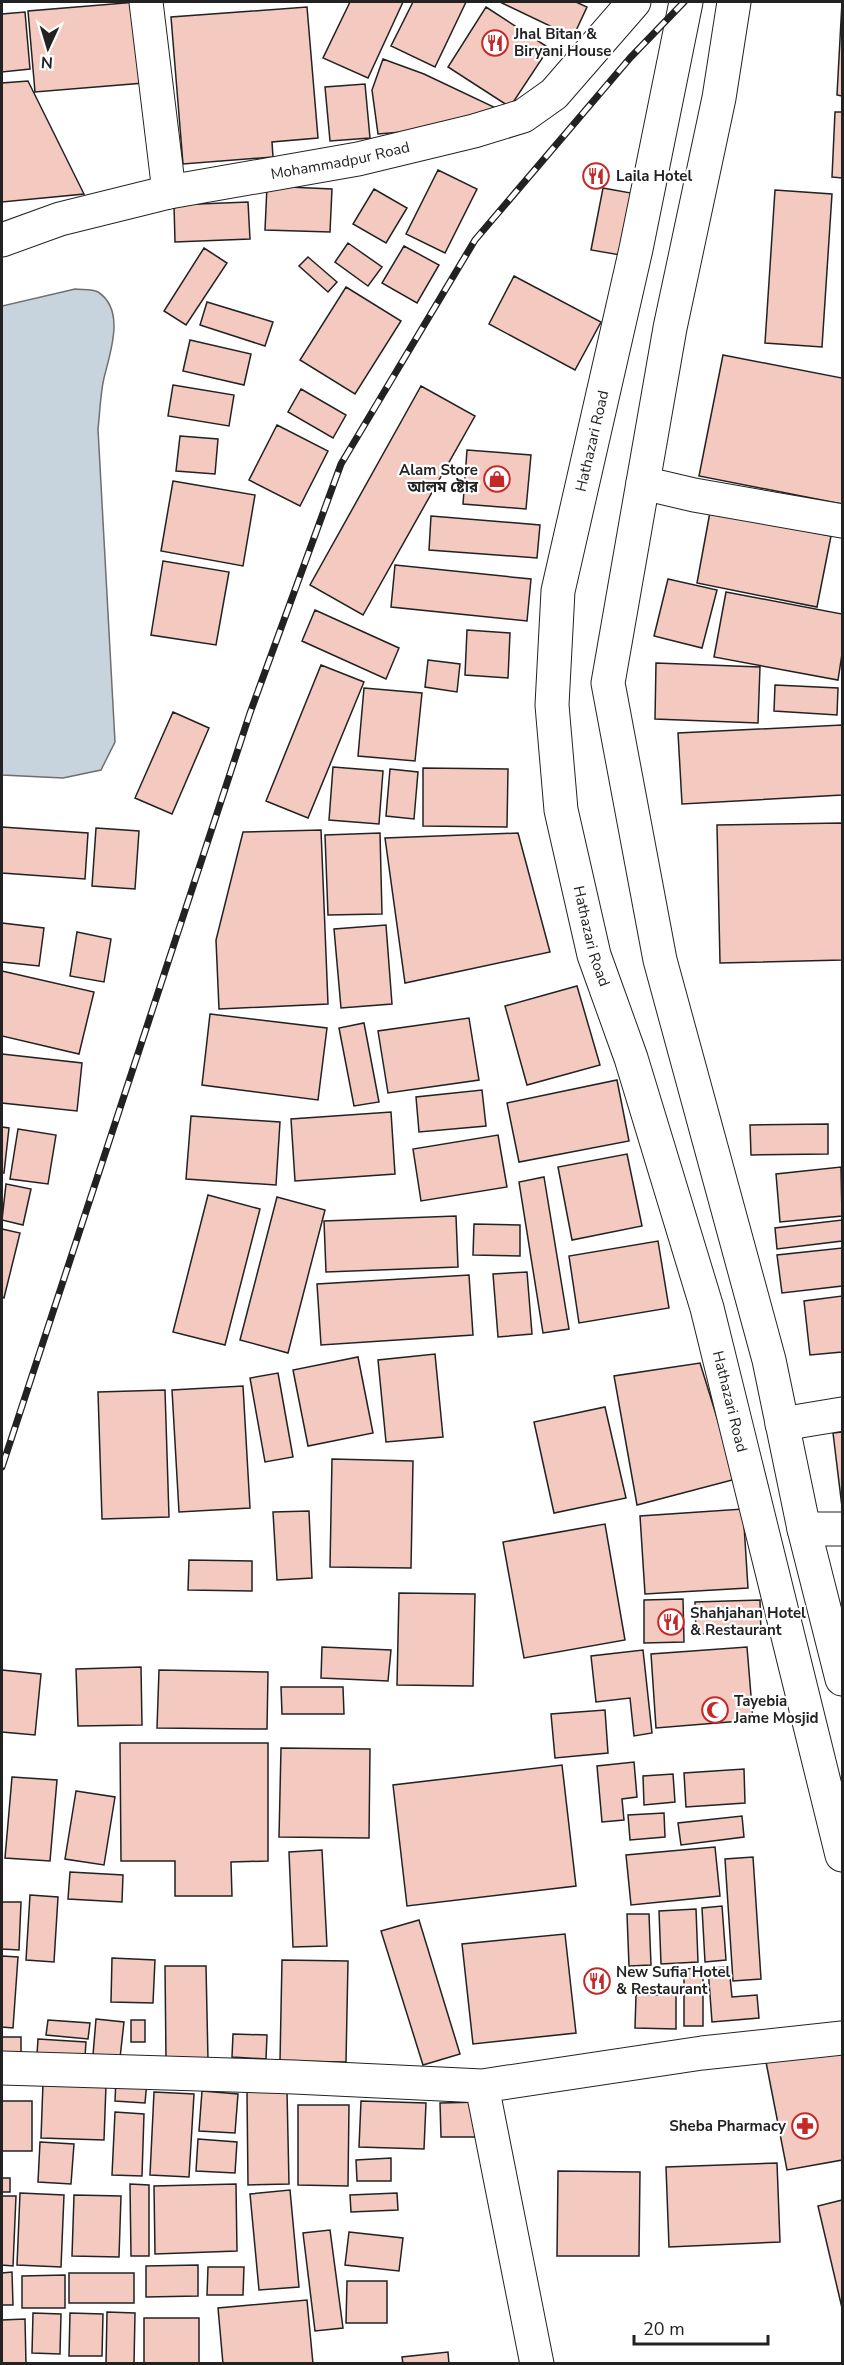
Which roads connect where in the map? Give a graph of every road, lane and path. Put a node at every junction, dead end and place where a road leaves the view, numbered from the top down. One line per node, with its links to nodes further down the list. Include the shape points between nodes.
1 (146, 2): 5 (main road)
2 (634, 2): 5 (main road, Mohammadpur Road, via 555,94 523,116 358,159)
3 (686, 2): 14 (main road, Hathazari Road, via 636,249 558,591 552,705 561,810 594,955 631,1059 707,1308)
4 (734, 2): 7 (main road, via 719,98 670,328)
5 (169, 192): 6 (main road, Mohammadpur Road, via 60,219)
6 (2, 240)
7 (643, 483): 8 (main road); 10 (main road, via 608,683 660,960 770,1360)
8 (843, 521)
9 (843, 1413): 10 (main road)
10 (782, 1424): 11 (main road)
11 (804, 1529): 12 (main road); 13 (main road)
12 (843, 1529)
13 (843, 1679)
14 (843, 1855)
15 (843, 2038): 17 (main road)
16 (2, 2068): 17 (main road)
17 (482, 2086): 18 (main road)
18 (537, 2364)

